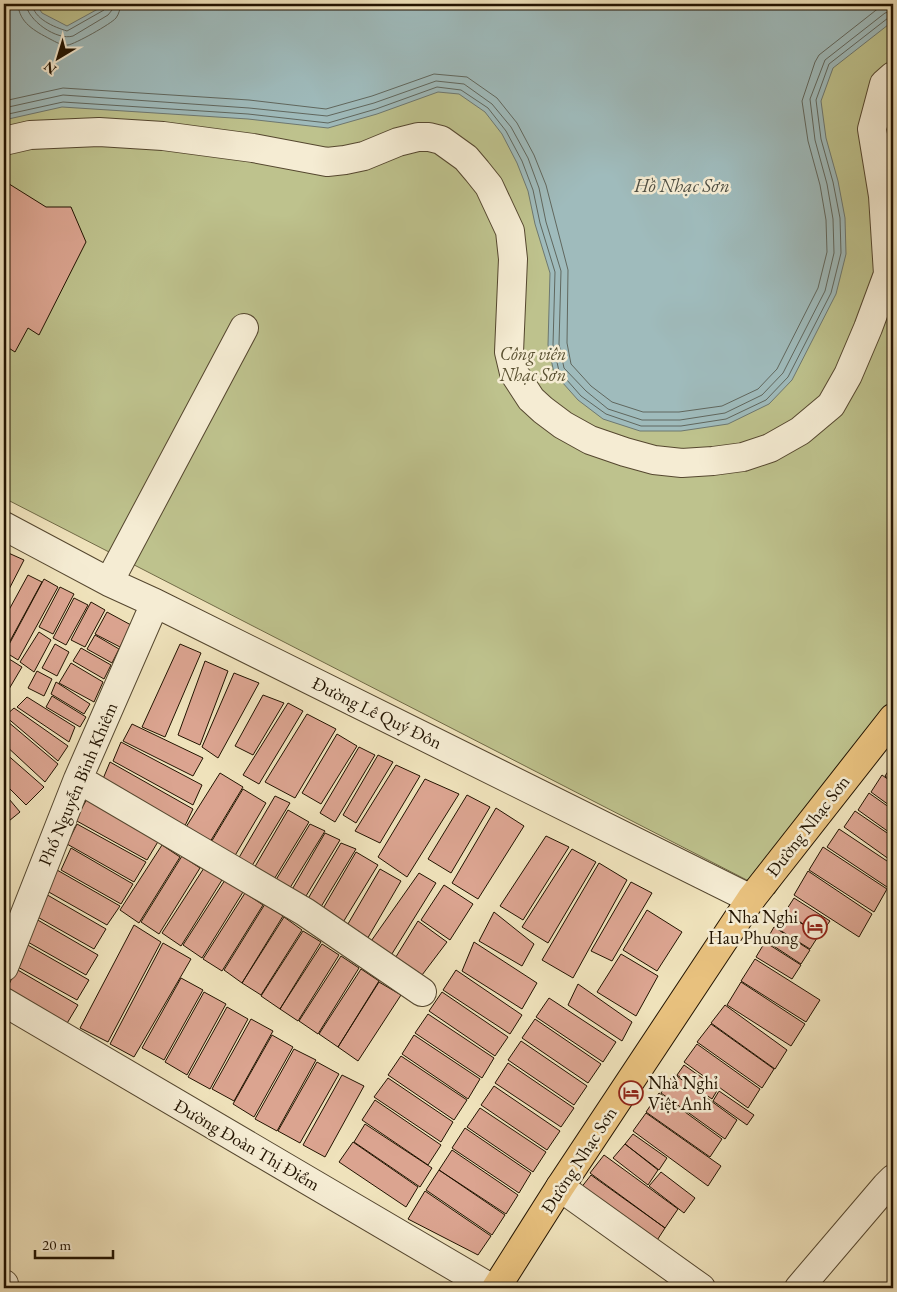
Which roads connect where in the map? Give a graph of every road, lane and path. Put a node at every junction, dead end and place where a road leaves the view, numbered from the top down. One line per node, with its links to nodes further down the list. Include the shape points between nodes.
1 (893, 76): 2 (street, via 884,84 872,129 883,196 888,274 848,375 831,405 800,431 770,448 743,457 713,461 654,460 590,440 530,398 514,373 509,352 513,259 510,231 489,186 466,158 441,140 418,137 364,156 327,162 244,146 154,135 99,132 30,135)
2 (4, 142)
3 (244, 328): 5 (street)
4 (4, 526): 5 (street, Đường Lê Quý Đôn)
5 (109, 582): 6 (street, Đường Lê Quý Đôn)
6 (155, 603): 8 (street, Phố Nguyễn Bỉnh Khiêm); 9 (street, Đường Lê Quý Đôn)
7 (893, 718): 9 (main road, Đường Nhạc Sơn)
8 (78, 779): 10 (street, Phố Nguyễn Bỉnh Khiêm); 11 (street, via 305,912)
9 (752, 899): 14 (main road, Đường Nhạc Sơn)
10 (4, 967)
11 (422, 992)
12 (4, 1002): 17 (street, Đường Đoàn Thị Điểm)
13 (893, 1179): 20 (street)
14 (560, 1187): 18 (main road, Đường Nhạc Sơn); 19 (street)
15 (4, 1284): 16 (street)
16 (4, 1288)
17 (491, 1288)
18 (496, 1288)
19 (701, 1288)
20 (799, 1288)

